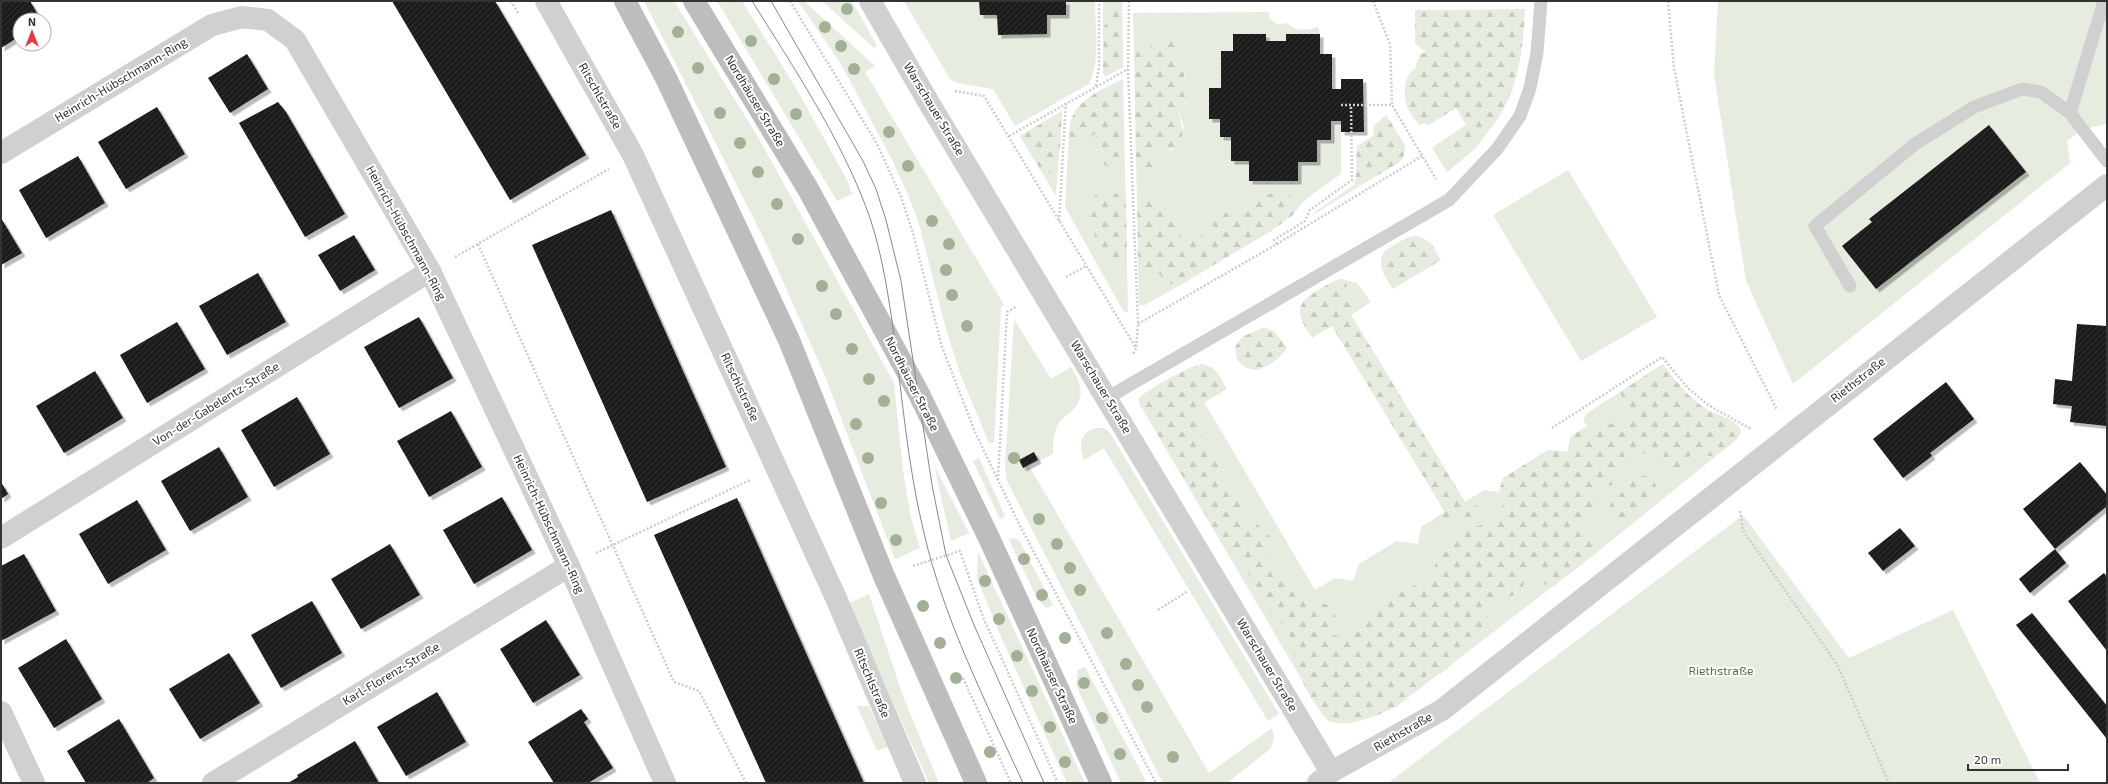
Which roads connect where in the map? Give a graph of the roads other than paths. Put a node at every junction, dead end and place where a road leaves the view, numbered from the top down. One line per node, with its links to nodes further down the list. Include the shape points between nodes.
1 (546, 1): 22 (street, Ritschlstraße, via 633,155 836,598)
2 (625, 1): 17 (main road, via 666,78 789,340 874,551)
3 (694, 1): 25 (main road, Nordhäuser Straße, via 808,188 918,394 989,538)
4 (870, 1): 13 (street, Warschauer Straße)
5 (1541, 1): 13 (lane, via 1537,53 1530,88 1520,116 1497,149 1449,200)
6 (2104, 1): 7 (lane)
7 (2070, 113): 9 (lane); 12 (lane, via 2042,92 2022,89 1974,107 1915,144 1815,226)
8 (1, 153): 11 (street, Heinrich-Hübschmann-Ring, via 212,25 242,17 268,20 295,40)
9 (2107, 161)
10 (2105, 190): 18 (street, Riethstraße, via 1789,434 1442,710)
11 (430, 271): 14 (street, Von-der-Gabelentz-Straße); 15 (street, Heinrich-Hübschmann-Ring)
12 (1850, 286)
13 (1107, 398): 18 (street, Warschauer Straße)
14 (1, 538)
15 (569, 566): 20 (street, Karl-Florenz-Straße); 21 (street, Heinrich-Hübschmann-Ring)
16 (1, 712): 19 (street)
17 (959, 746): 23 (main road); 24 (main road)
18 (1329, 779)
19 (34, 783)
20 (214, 783)
21 (665, 783)
22 (915, 783)
23 (970, 783)
24 (976, 783)
25 (1101, 783)

